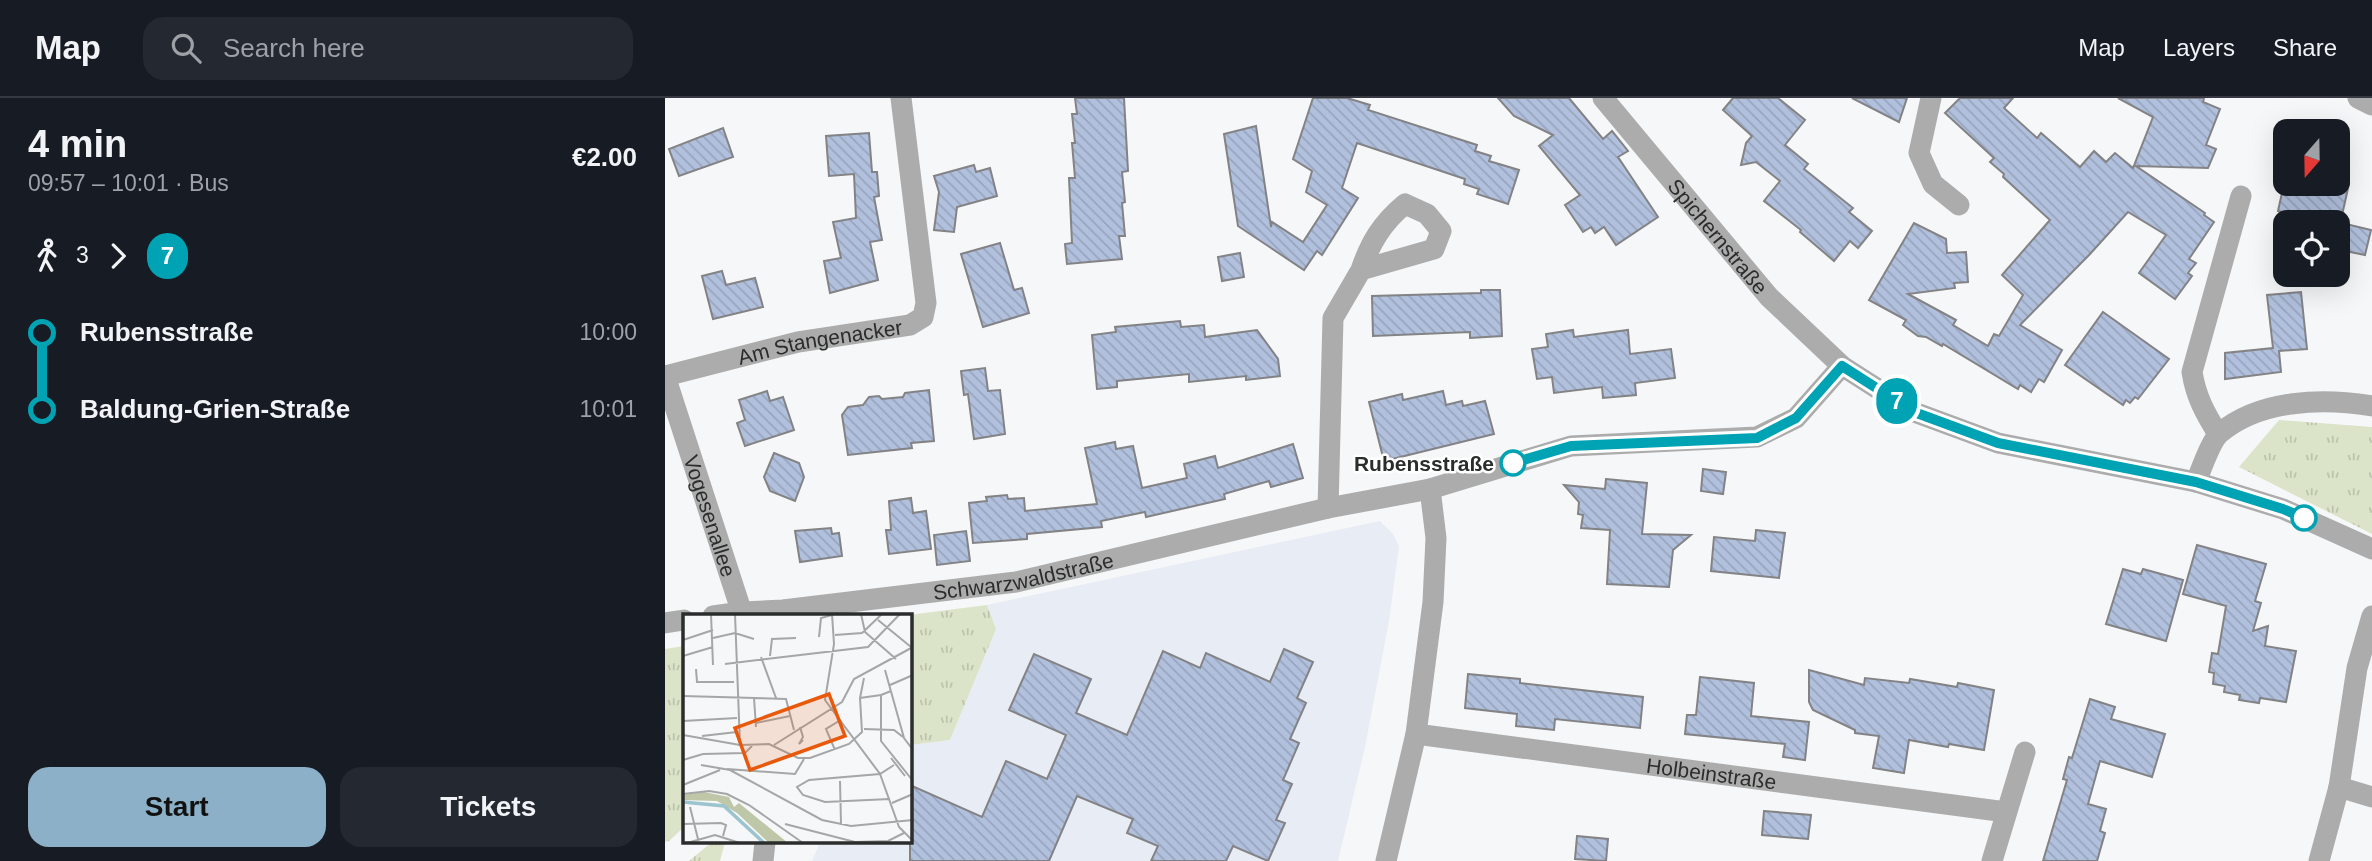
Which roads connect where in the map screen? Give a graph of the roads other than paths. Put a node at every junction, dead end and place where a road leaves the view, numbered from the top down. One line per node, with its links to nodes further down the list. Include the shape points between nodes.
1 (901, 98): 10 (street, Am Stangenacker, via 926,303 923,317 910,325 797,342)
2 (1603, 98): 9 (street, Spichernstraße, via 1769,297)
3 (1931, 98): 7 (street, via 1919,153 1933,184)
4 (2358, 98): 5 (street)
5 (2372, 105)
6 (2241, 196): 12 (street, via 2192,372 2202,410)
7 (1959, 205)
8 (1361, 270): 15 (street, via 1333,318)
9 (1842, 366): 13 (street, via 1914,412 1998,443); 14 (street, Schwarzwaldstraße, via 1796,418 1757,438 1571,446)
10 (665, 376): 17 (street, Vogesenallee)
11 (2372, 406): 12 (street, via 2292,402 2252,415)
12 (2218, 434): 13 (street)
13 (2196, 482): 16 (street, via 2283,509)
14 (1430, 489): 15 (street, Schwarzwaldstraße); 21 (street, via 1436,538 1433,602)
15 (1328, 508): 17 (street, Schwarzwaldstraße, via 1016,582)
16 (2372, 549)
17 (743, 614)
18 (2372, 616): 23 (street, via 2357,668)
19 (683, 620): 20 (street)
20 (665, 623)
21 (1416, 734): 25 (street, Holbeinstraße); 26 (street)
22 (2025, 752): 25 (street)
23 (2339, 787): 24 (street); 28 (street)
24 (2372, 797)
25 (2006, 812): 27 (street)
26 (1386, 861)
27 (1992, 861)
28 (2319, 861)

